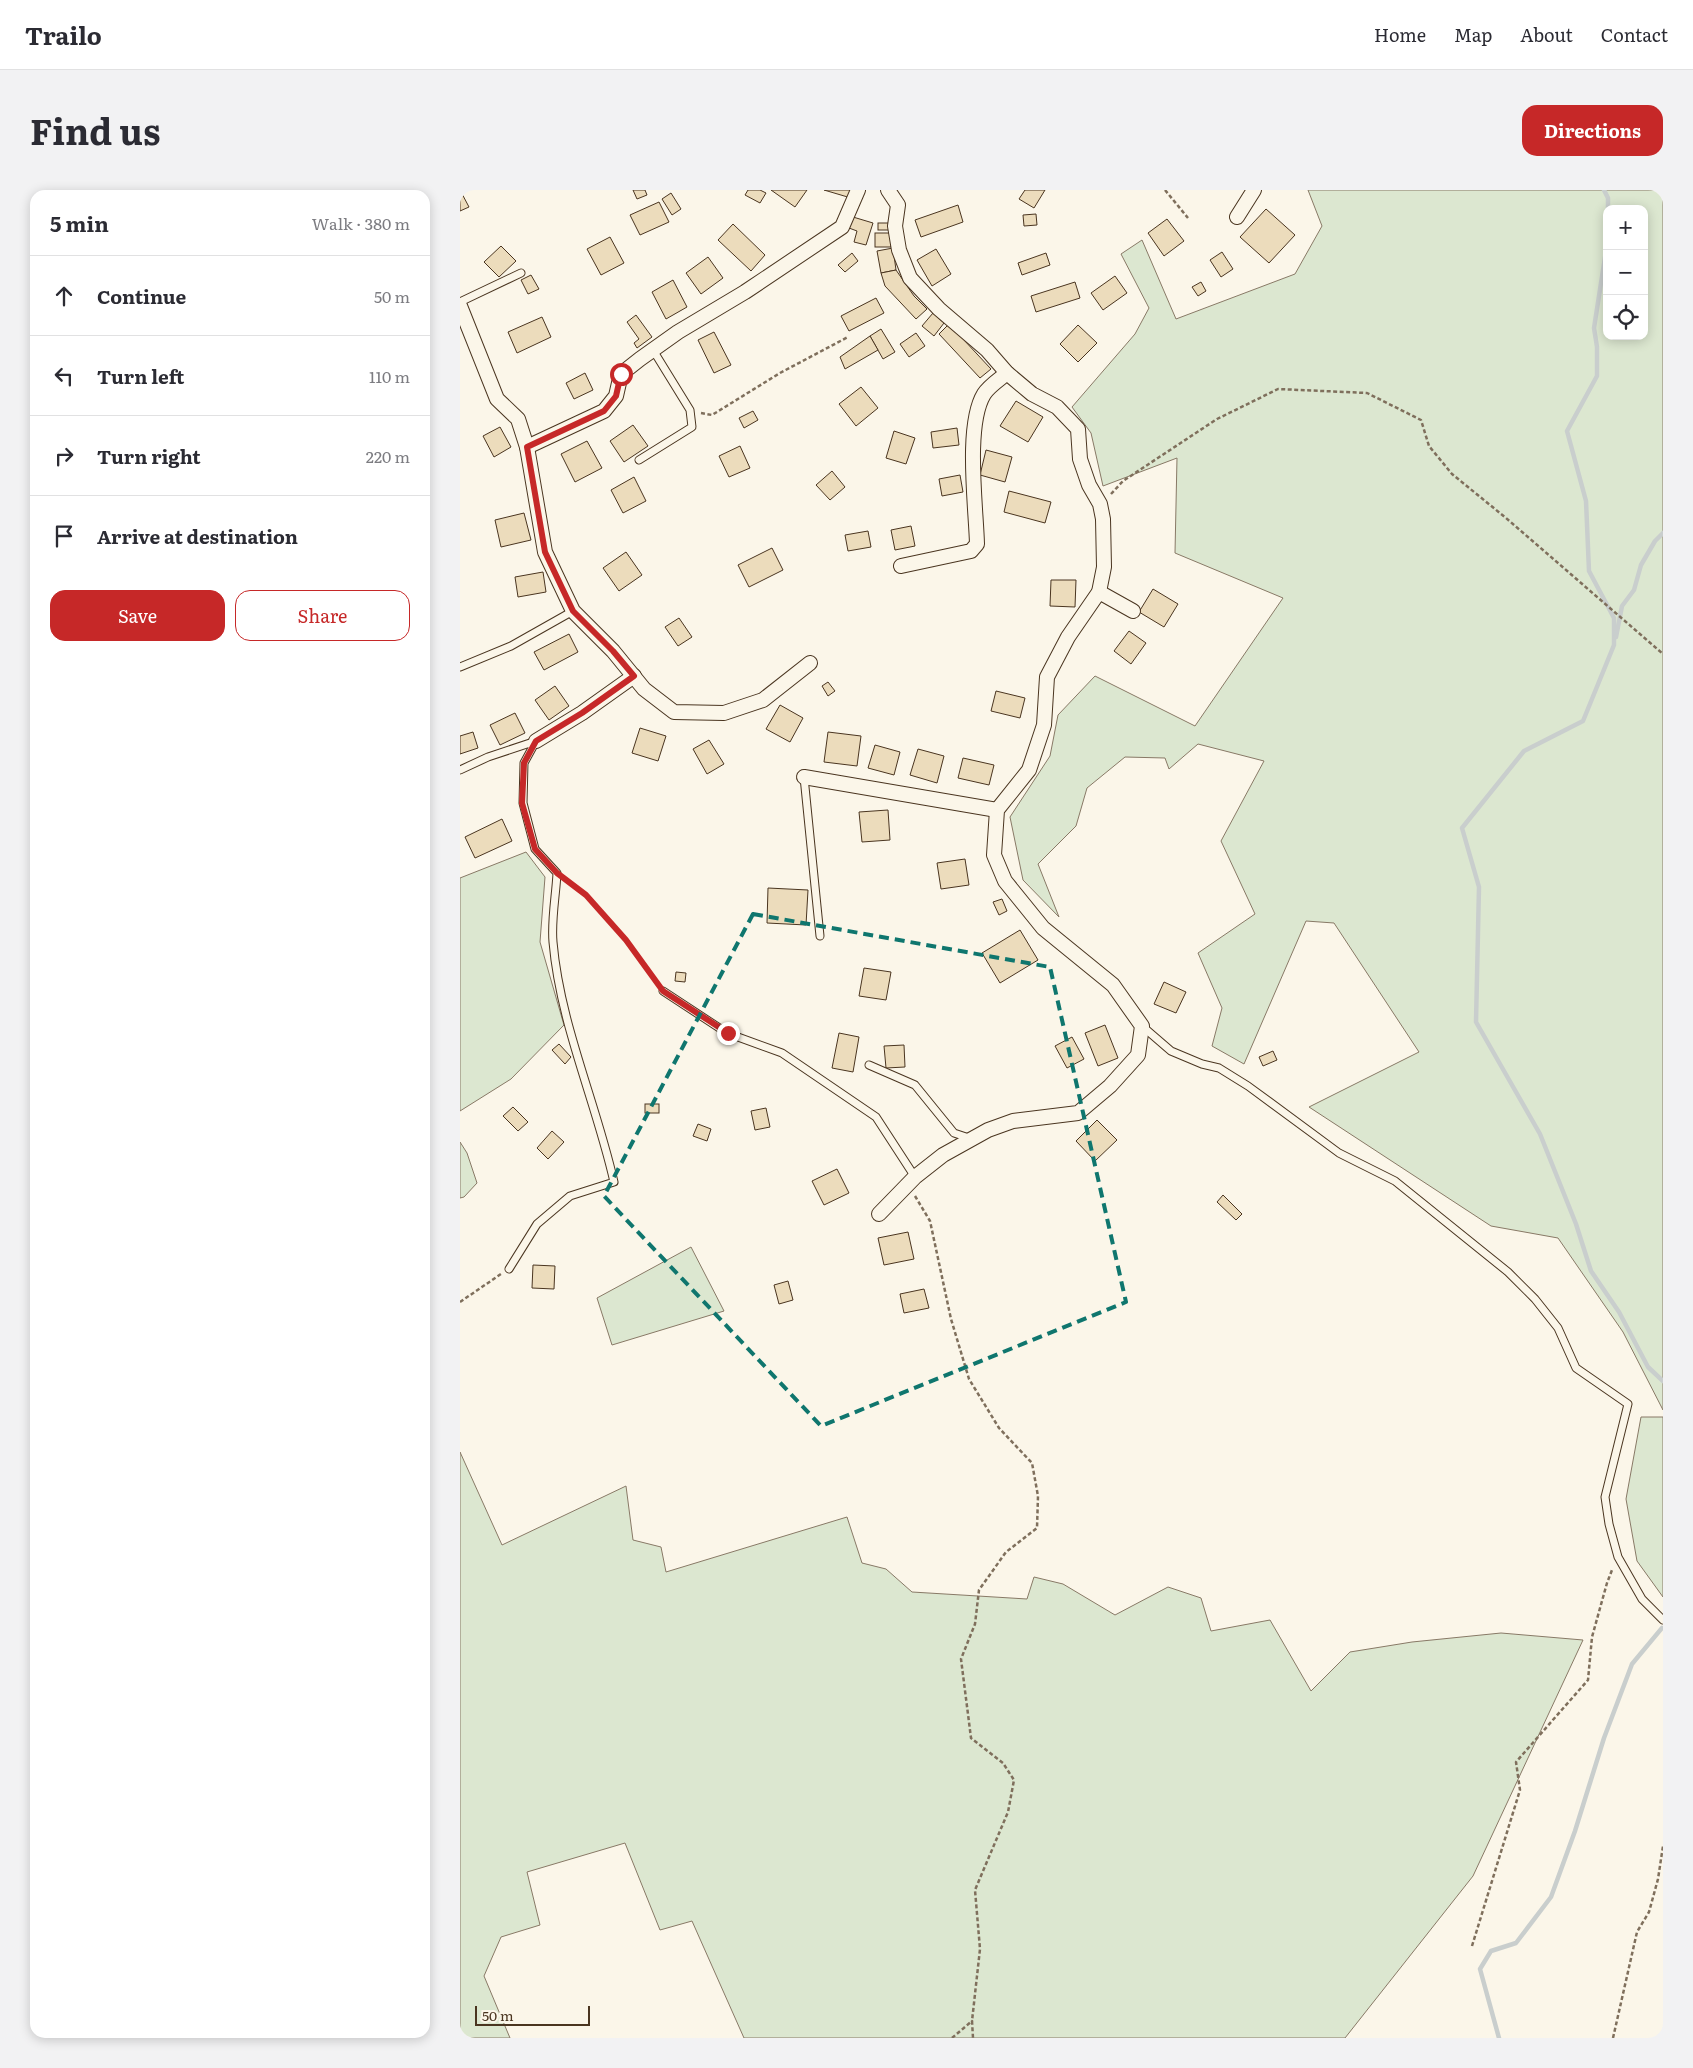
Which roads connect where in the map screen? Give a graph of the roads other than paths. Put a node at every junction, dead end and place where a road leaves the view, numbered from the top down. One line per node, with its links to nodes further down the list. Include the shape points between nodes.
1 (858, 190): 8 (street, via 842,227)
2 (888, 190): 9 (street, via 898,206 895,226 899,250 910,278 939,310 987,350)
3 (1254, 190): 4 (street)
4 (1237, 217)
5 (521, 273): 6 (lane)
6 (460, 302)
7 (460, 306): 10 (street, via 497,399 518,419)
8 (653, 350): 10 (street, via 621,374 616,396 604,411); 11 (lane, via 690,410 692,427)
9 (1007, 373): 12 (street, via 984,394 976,419 977,544 971,551); 13 (street, via 1032,394 1057,407 1078,429 1080,458 1103,519 1104,566)
10 (527, 447): 14 (street, via 545,552)
11 (639, 460)
12 (901, 566)
13 (1099, 592): 15 (street); 22 (street, via 1068,637 1047,677 1044,725 1029,770)
14 (573, 611): 17 (lane, via 511,646); 18 (street)
15 (1133, 611)
16 (810, 662): 18 (street, via 763,700 724,713 674,712 644,689)
17 (460, 667)
18 (634, 676): 19 (street)
19 (536, 741): 20 (lane); 30 (lane, via 524,763 522,803 535,849 557,873 552,941 563,1001 614,1182 570,1196 537,1224)
20 (460, 770)
21 (804, 777): 22 (street); 23 (lane)
22 (997, 810): 25 (street, via 994,855 1005,881 1043,928 1113,985)
23 (820, 936)
24 (663, 991): 28 (lane, via 728,1033 782,1053 876,1117)
25 (1142, 1026): 27 (street, via 1138,1055 1110,1086 1078,1113 1013,1121); 31 (lane, via 1171,1051 1219,1068 1339,1153 1395,1181 1508,1272 1558,1328 1576,1368 1628,1404 1605,1497 1609,1524 1618,1557 1642,1599)
26 (870, 1065): 27 (lane, via 915,1084 954,1133)
27 (972, 1139): 28 (street, via 943,1156)
28 (912, 1181): 29 (street)
29 (879, 1214)
30 (508, 1269)
31 (1663, 1620)

